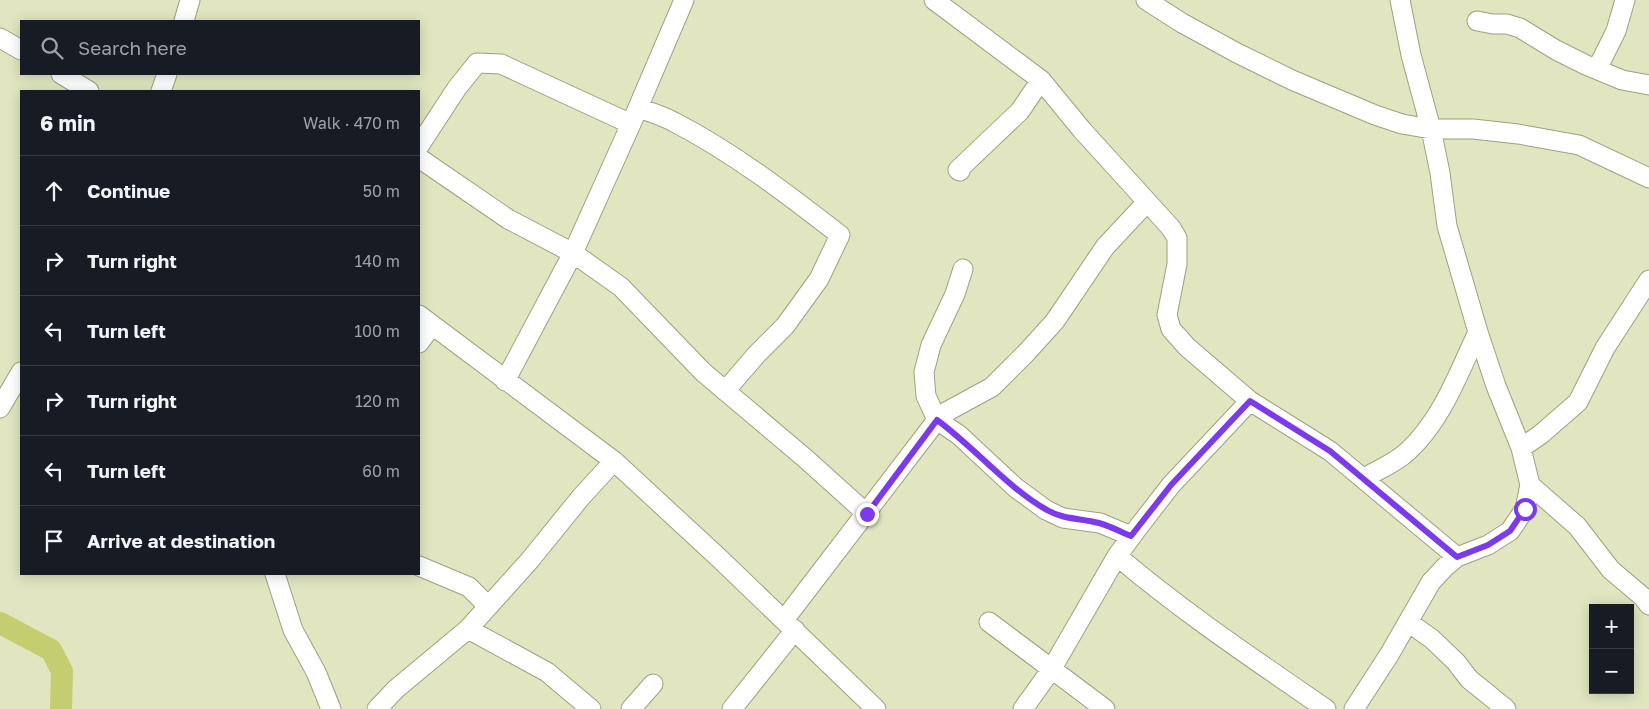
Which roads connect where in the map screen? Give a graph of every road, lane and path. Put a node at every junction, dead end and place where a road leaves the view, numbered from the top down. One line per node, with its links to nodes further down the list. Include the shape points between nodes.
1 (190, 0): 7 (street)
2 (684, 0): 18 (street)
3 (934, 0): 14 (street)
4 (1146, 0): 19 (street, via 1229,49 1292,80 1375,115 1402,124)
5 (1400, 0): 19 (street)
6 (1625, 0): 11 (street, via 1616,31)
7 (184, 20)
8 (1477, 21): 11 (street, via 1520,28)
9 (0, 38): 10 (street)
10 (20, 49)
11 (1597, 69): 15 (street, via 1622,80)
12 (63, 75): 16 (street)
13 (167, 75): 17 (street)
14 (1040, 80): 22 (street, via 1020,111); 24 (street)
15 (1649, 85)
16 (87, 90)
17 (160, 90)
18 (635, 116): 20 (street, via 500,64 477,64 456,88); 25 (street); 33 (street, via 673,121 715,144 840,235 819,279 785,326)
19 (1431, 128): 23 (street, via 1500,132 1579,145); 29 (street, via 1447,226)
20 (420, 144)
21 (420, 159): 25 (street, via 508,219)
22 (960, 170)
23 (1649, 178)
24 (1147, 202): 34 (street, via 1177,238 1177,264 1166,315 1171,329 1187,347); 36 (street, via 1105,247 1054,322 1027,352 992,387)
25 (573, 253): 32 (street); 33 (street, via 621,287)
26 (963, 268): 36 (street, via 955,294 930,345 924,372 926,396)
27 (1649, 280): 37 (street, via 1605,348 1578,402)
28 (425, 320): 30 (street); 32 (street)
29 (1478, 332): 37 (street); 39 (street, via 1443,405 1425,434 1406,454)
30 (420, 339)
31 (20, 374): 35 (street)
32 (505, 381): 38 (street)
33 (725, 391): 41 (street)
34 (1250, 401): 39 (street, via 1330,451); 42 (street, via 1171,485)
35 (0, 408)
36 (937, 420): 41 (street); 42 (street, via 1046,510 1063,518 1100,523)
37 (1521, 448): 40 (street)
38 (614, 461): 48 (street); 51 (street)
39 (1364, 478): 44 (street)
40 (1530, 485): 44 (street, via 1525,509 1510,531 1488,545); 47 (street, via 1576,526 1611,570)
41 (867, 514): 51 (street)
42 (1131, 536): 43 (street)
43 (1117, 556): 53 (street); 63 (street, via 1156,588)
44 (1457, 557): 50 (street, via 1431,582)
45 (420, 566): 48 (street, via 469,587)
46 (275, 575): 55 (street, via 293,630 316,672)
47 (1649, 605)
48 (488, 606): 52 (street)
49 (989, 622): 53 (street)
50 (1408, 622): 64 (street); 65 (street, via 1432,639 1469,679)
51 (790, 625): 59 (street); 60 (street)
52 (468, 629): 56 (street); 57 (street, via 546,672)
53 (1052, 670): 61 (street); 62 (street)
54 (653, 684): 58 (street)
55 (331, 709)
56 (377, 709)
57 (591, 709)
58 (631, 709)
59 (732, 709)
60 (876, 709)
61 (1023, 709)
62 (1105, 709)
63 (1326, 709)
64 (1354, 709)
65 (1506, 709)

